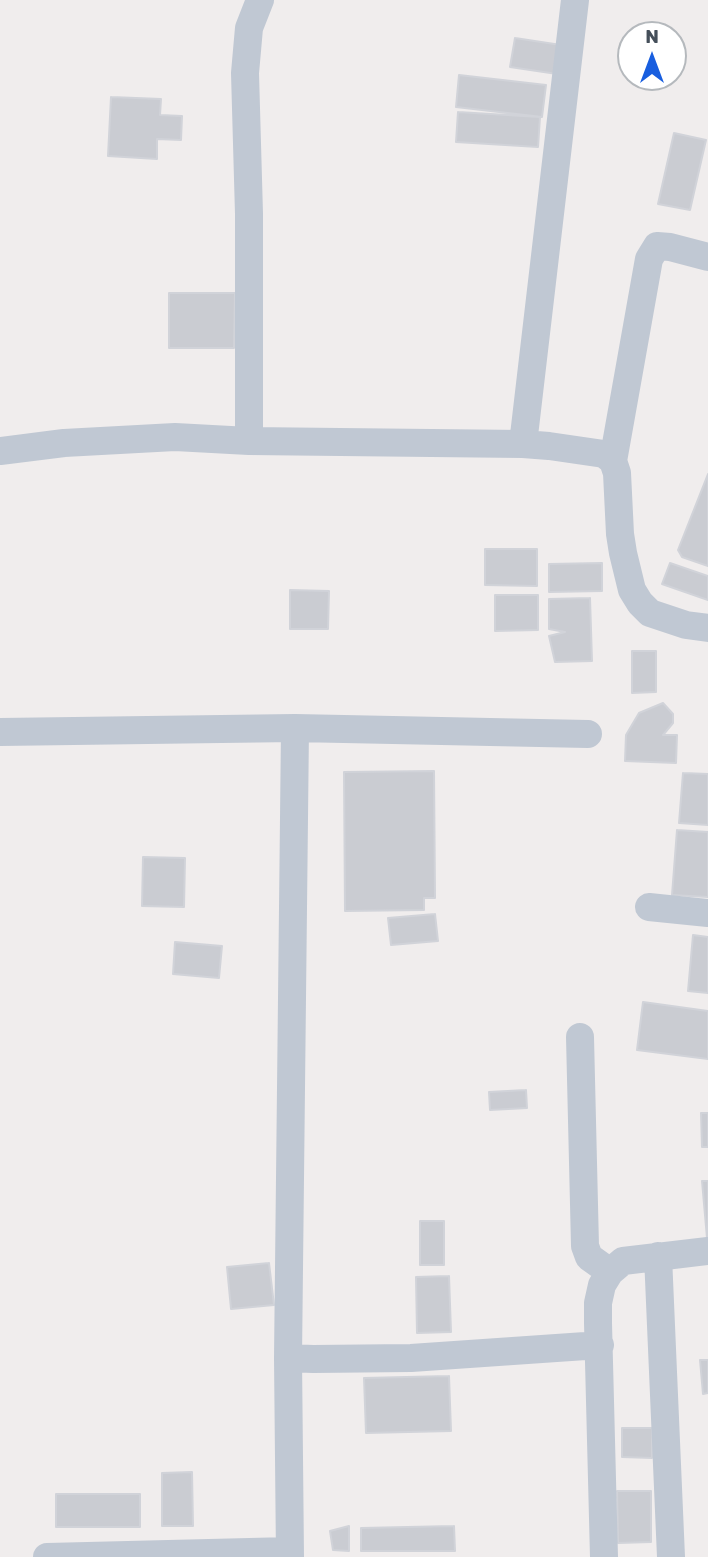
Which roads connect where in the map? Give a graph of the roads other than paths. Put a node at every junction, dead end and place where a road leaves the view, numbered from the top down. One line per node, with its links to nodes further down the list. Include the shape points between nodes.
1 (260, 0): 4 (street, via 249,28 245,74)
2 (575, 0): 5 (street)
3 (708, 257): 7 (street, via 657,246 649,259)
4 (249, 441): 5 (street); 6 (street, via 175,437)
5 (523, 444): 7 (street, via 604,454)
6 (0, 451)
7 (613, 461): 8 (street, via 620,534 632,590 650,613)
8 (708, 628)
9 (295, 728): 10 (street); 11 (street); 19 (street)
10 (0, 732)
11 (588, 734)
12 (649, 907): 13 (street)
13 (708, 913)
14 (580, 1037): 17 (street, via 585,1246 589,1257)
15 (708, 1251): 16 (street)
16 (657, 1256): 17 (street, via 623,1261); 23 (street)
17 (610, 1272): 18 (street, via 598,1303)
18 (600, 1345): 19 (street, via 411,1358); 22 (street)
19 (288, 1358): 20 (street)
20 (290, 1554): 21 (street)
21 (47, 1557)
22 (604, 1557)
23 (671, 1557)

